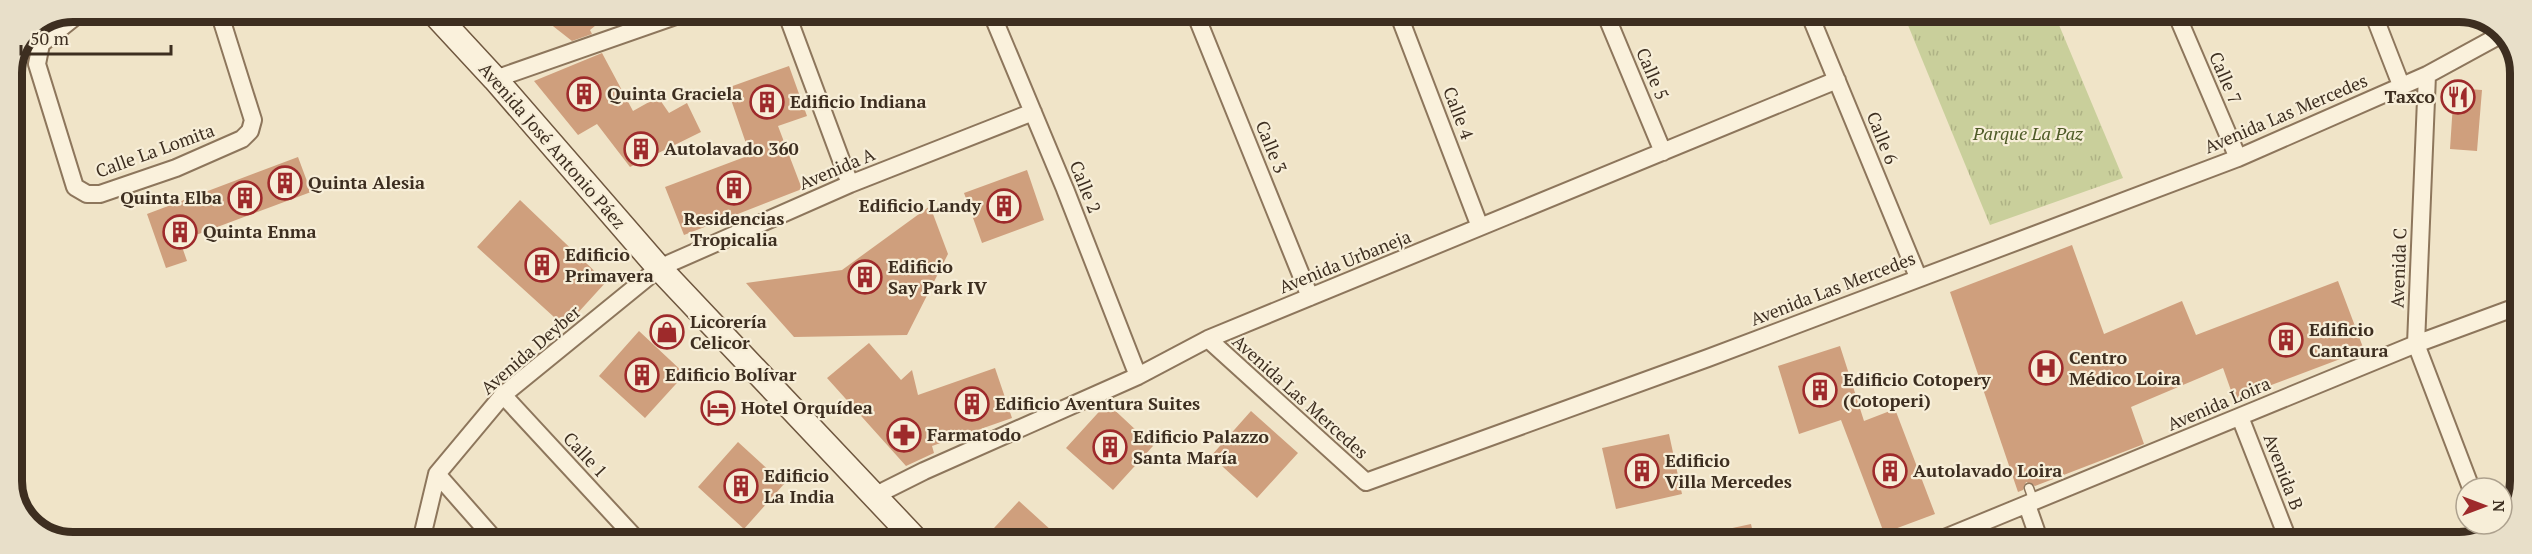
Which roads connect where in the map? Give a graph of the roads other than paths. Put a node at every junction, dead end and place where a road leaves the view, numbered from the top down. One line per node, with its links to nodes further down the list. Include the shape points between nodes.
1 (222, 22): 12 (street, Calle La Lomita, via 253,120 250,131 242,139 176,168 100,194 87,194 75,187 37,64 41,44)
2 (442, 22): 15 (main road, Avenida José Antonio Páez)
3 (656, 22): 15 (street)
4 (790, 22): 21 (street)
5 (995, 22): 18 (street, Calle 2)
6 (1200, 22): 25 (street, Calle 3)
7 (1401, 22): 22 (street, Calle 4)
8 (1609, 22): 19 (street, Calle 5)
9 (1813, 22): 16 (street, Calle 6)
10 (2180, 22): 20 (street, Calle 7)
11 (2376, 22): 17 (street)
12 (68, 23)
13 (2495, 38): 14 (street, Avenida Las Mercedes)
14 (2427, 75): 17 (street, Avenida Las Mercedes); 28 (street, Avenida C)
15 (495, 79): 23 (main road, Avenida José Antonio Páez)
16 (1837, 80): 19 (street, Avenida Urbaneja); 24 (street, Calle 6)
17 (2401, 85): 20 (street, Avenida Las Mercedes)
18 (1033, 112): 21 (street, Avenida A); 29 (street, Calle 2)
19 (1663, 152): 22 (street, Avenida Urbaneja)
20 (2238, 158): 24 (street, Avenida Las Mercedes)
21 (850, 184): 23 (street, Avenida A)
22 (1480, 227): 25 (street, Avenida Urbaneja)
23 (659, 268): 30 (street, Avenida Deyber); 34 (main road, Avenida José Antonio Páez)
24 (1918, 277): 27 (street, Avenida Las Mercedes, via 1366,482)
25 (1310, 297): 27 (street, Avenida Urbaneja)
26 (2510, 309): 28 (street, Avenida Loira)
27 (1208, 339): 29 (street, Avenida Urbaneja)
28 (2416, 344): 31 (street, Avenida Loira); 33 (street, Avenida C)
29 (1138, 376): 34 (street, Avenida Urbaneja)
30 (503, 395): 32 (street, Avenida Deyber); 38 (street, Calle 1)
31 (2240, 417): 35 (street, Avenida Loira, via 2134,455); 42 (street, Avenida B)
32 (437, 474): 36 (street, Avenida Deyber); 37 (street)
33 (2466, 476)
34 (876, 495): 39 (main road, Avenida José Antonio Páez)
35 (2030, 499): 40 (street, Avenida Loira); 41 (street)
36 (423, 532)
37 (488, 532)
38 (630, 532)
39 (909, 532)
40 (1957, 532)
41 (2038, 532)
42 (2285, 532)

